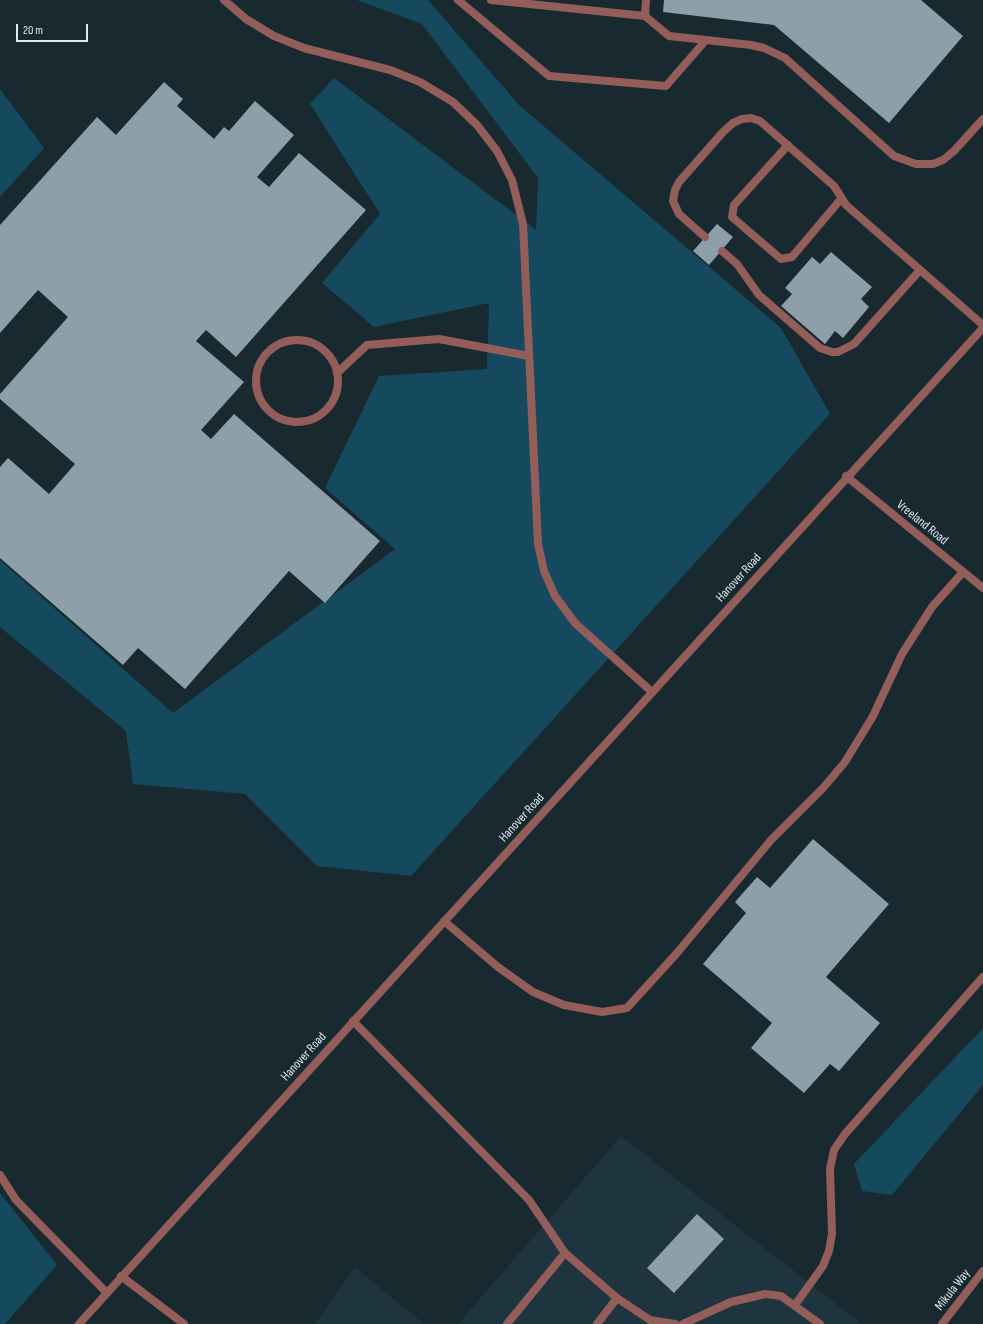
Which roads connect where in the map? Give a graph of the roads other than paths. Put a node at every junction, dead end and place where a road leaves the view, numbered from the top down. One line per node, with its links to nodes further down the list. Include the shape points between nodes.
1 (224, 0): 14 (street, via 246,19 274,36 304,48 390,70 420,82 453,102 477,124 497,151 512,180 521,212)
2 (458, 0): 6 (street, via 549,76 666,86)
3 (491, 0): 5 (street)
4 (646, 0): 5 (street)
5 (644, 16): 6 (street, via 669,36)
6 (706, 40): 7 (street, via 751,45 785,58 894,156 916,164 933,164 943,160)
7 (983, 119)
8 (788, 145): 9 (street, via 834,186); 9 (street, via 734,205 732,217 781,259 792,258); 10 (street, via 766,124 751,118 742,119 723,132 679,182 673,195 679,214)
9 (841, 199): 12 (street)
10 (705, 237)
11 (722, 251): 12 (street, via 737,264 759,295 820,348 832,352 838,352 854,344)
12 (920, 270): 13 (street)
13 (983, 326): 16 (street, Hanover Road)
14 (529, 356): 15 (street, via 431,339 367,345); 19 (street, via 538,544 544,571 555,596 575,623)
15 (337, 373): 15 (street, via 324,350 312,343 299,340 285,342 263,357 255,383 258,396 265,408 288,422 298,422 317,417 326,410 336,393)
16 (846, 476): 17 (street, Vreeland Road); 19 (street, Hanover Road)
17 (963, 572): 18 (street, Vreeland Road); 20 (street, via 932,607 902,654 873,716 845,762 771,840 628,1008 602,1012 564,1005 533,992)
18 (983, 588)
19 (652, 692): 20 (street, Hanover Road)
20 (444, 921): 22 (street, Hanover Road)
21 (983, 977): 29 (street, via 845,1134 834,1150 830,1169 832,1234 829,1251 823,1266)
22 (353, 1021): 24 (street, via 529,1200); 26 (street, Hanover Road)
23 (0, 1175): 27 (street, via 16,1200)
24 (565, 1253): 28 (street); 32 (street)
25 (983, 1271): 37 (street, Mikula Way)
26 (121, 1276): 27 (street, Hanover Road); 31 (street)
27 (106, 1292): 30 (street, Hanover Road)
28 (618, 1298): 33 (street); 34 (street, via 650,1320)
29 (795, 1305): 35 (street, via 781,1296 765,1294 731,1302); 36 (street)
30 (79, 1324)
31 (184, 1324)
32 (507, 1324)
33 (597, 1324)
34 (675, 1324)
35 (683, 1324)
36 (820, 1324)
37 (942, 1324)

